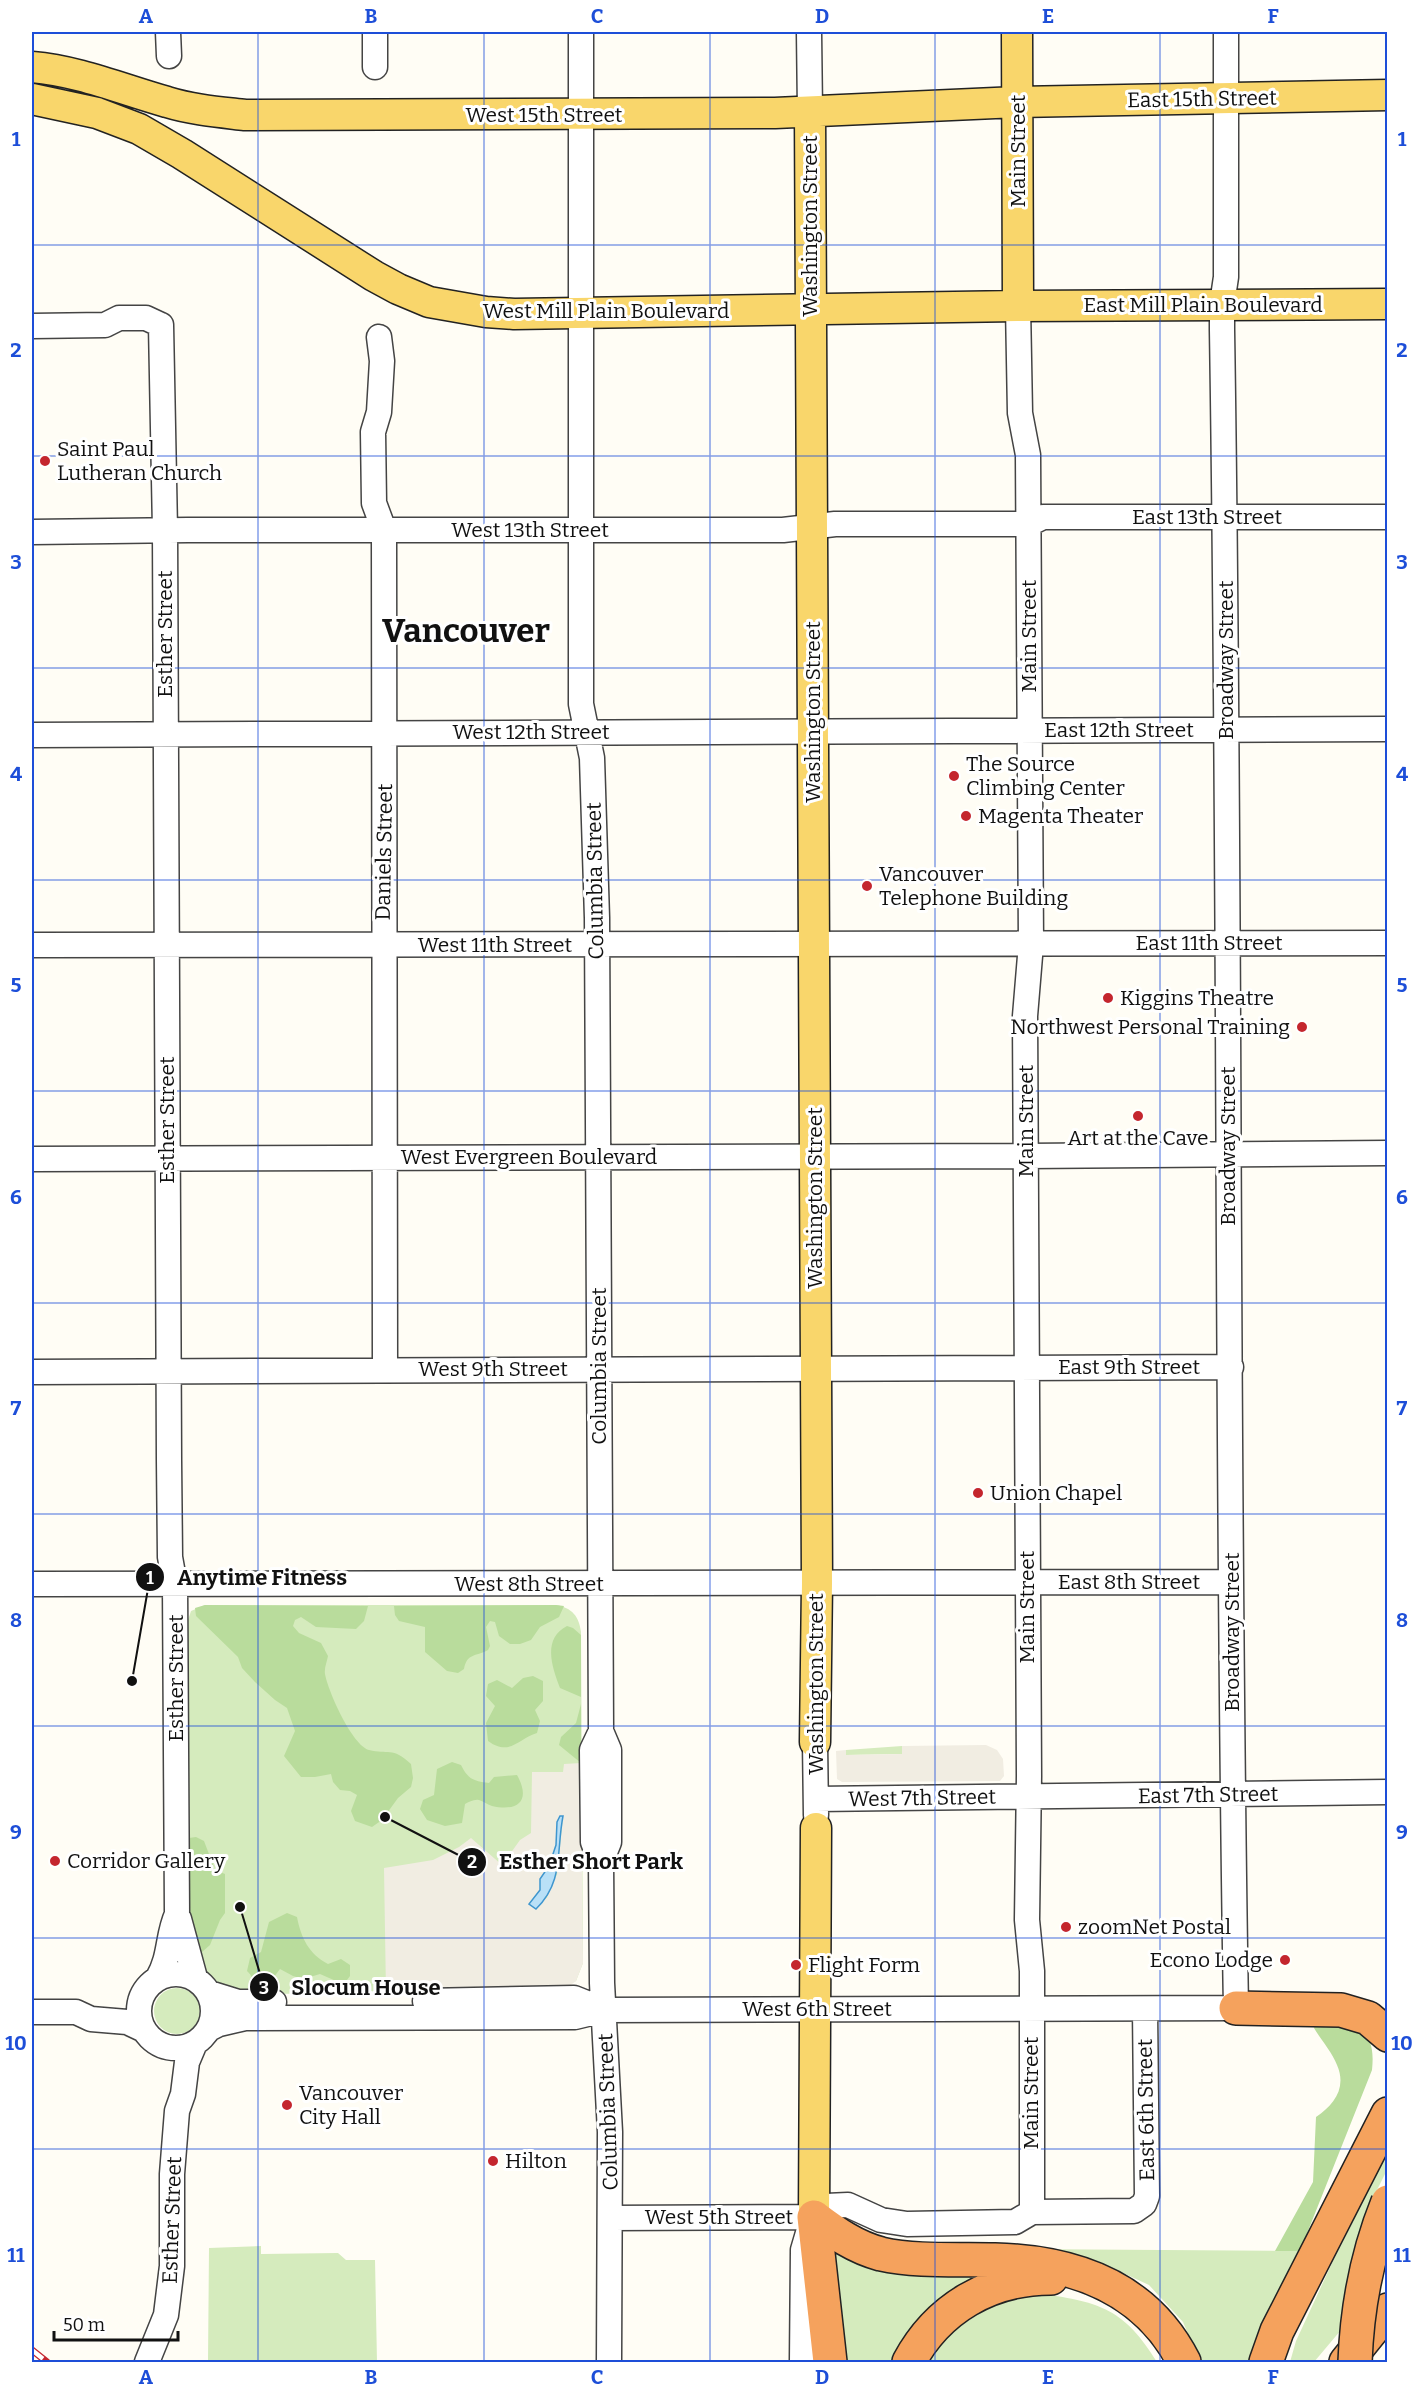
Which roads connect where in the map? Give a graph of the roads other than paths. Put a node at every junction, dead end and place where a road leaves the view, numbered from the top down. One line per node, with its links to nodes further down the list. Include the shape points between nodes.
1 (168, 32): 7 (street)
2 (375, 32): 9 (street)
3 (580, 32): 15 (street, Columbia Street)
4 (808, 32): 14 (street, Washington Street)
5 (1017, 32): 13 (main road, Main Street)
6 (1226, 32): 11 (street, Broadway Street)
7 (169, 56)
8 (32, 67): 15 (main road, West 15th Street, via 77,74 168,103 245,115)
9 (375, 67)
10 (1388, 95): 11 (main road, East 15th Street)
11 (1226, 98): 13 (main road, East 15th Street); 16 (street, Broadway Street, via 1226,277)
12 (32, 99): 20 (main road, West Mill Plain Boulevard, via 97,113 139,129 374,276 429,302 486,312)
13 (1017, 102): 14 (main road, West 15th Street); 18 (main road, Main Street)
14 (810, 112): 15 (main road, West 15th Street); 19 (main road, Washington Street)
15 (580, 115): 20 (street, Columbia Street)
16 (1222, 304): 17 (main road, East Mill Plain Boulevard); 18 (main road, East Mill Plain Boulevard); 23 (street, Broadway Street)
17 (1388, 304)
18 (1018, 306): 19 (main road, West Mill Plain Boulevard); 25 (street, Main Street, via 1020,413 1028,455)
19 (810, 310): 20 (main road, West Mill Plain Boulevard); 26 (main road, Washington Street)
20 (580, 313): 29 (street, Columbia Street)
21 (32, 326): 27 (street, Esther Street, via 105,325 119,333 146,333 161,325)
22 (378, 337): 28 (street, Daniels Street, via 382,362 379,412 373,432 374,503)
23 (1225, 516): 24 (street, East 13th Street); 25 (street, East 13th Street, via 1043,517); 31 (street, Broadway Street)
24 (1388, 517)
25 (1029, 524): 26 (street, West 13th Street); 33 (street, Main Street)
26 (812, 527): 29 (street, West 13th Street); 34 (main road, Washington Street)
27 (165, 530): 28 (street, West 13th Street); 30 (street, West 13th Street); 38 (street, Esther Street)
28 (384, 530): 29 (street, West 13th Street); 36 (street, Daniels Street)
29 (579, 530): 35 (street, Columbia Street, via 581,704)
30 (32, 532)
31 (1227, 729): 32 (street, East 12th Street); 33 (street, East 12th Street); 42 (street, Broadway Street)
32 (1388, 729)
33 (1030, 730): 34 (street, West 12th Street); 41 (street, Main Street)
34 (813, 731): 35 (street, West 12th Street); 45 (main road, Washington Street)
35 (586, 732): 36 (street, West 12th Street); 40 (street, Columbia Street, via 592,758)
36 (386, 734): 38 (street, West 12th Street); 46 (street, Daniels Street)
37 (32, 735): 38 (street, West 12th Street)
38 (166, 735): 44 (street, Esther Street)
39 (1388, 943): 42 (street, East 11th Street)
40 (597, 944): 45 (street, West 11th Street); 46 (street, West 11th Street); 51 (street, Columbia Street)
41 (1031, 944): 42 (street, East 11th Street); 45 (street, West 11th Street); 50 (street, Main Street, via 1025,1016)
42 (1227, 944): 48 (street, Broadway Street)
43 (32, 945): 44 (street, West 11th Street)
44 (166, 945): 46 (street, West 11th Street); 52 (street, Esther Street)
45 (814, 945): 49 (main road, Washington Street)
46 (382, 946): 53 (street, Daniels Street)
47 (1388, 1152): 48 (street, West Evergreen Boulevard)
48 (1228, 1154): 50 (street, West Evergreen Boulevard); 56 (street, Broadway Street)
49 (815, 1156): 50 (street, West Evergreen Boulevard); 51 (street, West Evergreen Boulevard); 57 (main road, Washington Street)
50 (1026, 1156): 55 (street, Main Street)
51 (598, 1157): 53 (street, West Evergreen Boulevard); 58 (street, Columbia Street)
52 (168, 1158): 53 (street, West Evergreen Boulevard); 54 (street, West Evergreen Boulevard); 60 (street, Esther Street)
53 (384, 1158): 59 (street, Daniels Street)
54 (32, 1159)
55 (1027, 1367): 56 (street, East 9th Street); 57 (street, West 9th Street); 62 (street, Main Street)
56 (1231, 1367): 63 (street, Broadway Street)
57 (816, 1368): 58 (street, West 9th Street); 64 (main road, Washington Street)
58 (599, 1369): 59 (street, West 9th Street); 66 (street, Columbia Street)
59 (384, 1370): 60 (street, West 9th Street)
60 (168, 1371): 61 (street, West 9th Street); 67 (street, Esther Street, via 170,1557)
61 (32, 1372)
62 (1027, 1582): 63 (street, East 8th Street); 64 (street, West 8th Street); 71 (street, Main Street)
63 (1231, 1582): 70 (street, Broadway Street)
64 (817, 1583): 66 (street, West 8th Street); 68 (main road, Washington Street)
65 (32, 1584): 67 (street, West 8th Street)
66 (600, 1584): 67 (street, West 8th Street); 79 (street, Columbia Street, via 601,1731 592,1750 592,1785 593,1842 601,1862)
67 (175, 1585): 73 (street, Esther Street)
68 (815, 1742): 72 (street, Washington Street)
69 (1388, 1792): 70 (street, East 7th Street)
70 (1232, 1796): 71 (street, East 7th Street); 76 (street, Broadway Street)
71 (1029, 1797): 72 (street, West 7th Street); 80 (street, Main Street, via 1027,1920)
72 (816, 1813): 77 (main road, Washington Street)
73 (177, 1914): 74 (street, Esther Street, via 171,1927 168,1956); 75 (street, Esther Street, via 188,1956)
74 (151, 1986): 75 (street, via 179,1974); 82 (street, via 117,2003 92,2005); 85 (street, via 139,2010)
75 (202, 1986): 79 (street, West 6th Street, via 228,2000 252,2002 574,1998); 84 (street, via 214,2012)
76 (1236, 2008): 78 (street, East 6th Street); 83 (highway, via 1341,2010 1368,2018)
77 (815, 2009): 79 (street, West 6th Street); 80 (street, West 6th Street); 90 (main road, Washington Street)
78 (1144, 2009): 80 (street, East 6th Street); 89 (street, East 6th Street, via 1147,2196 1140,2209)
79 (604, 2010): 84 (street, West 6th Street, via 575,2017 245,2018 219,2024); 91 (street, Columbia Street)
80 (1031, 2010): 89 (street, Main Street)
81 (32, 2012): 82 (street)
82 (76, 2012): 85 (street, via 91,2019 127,2022)
83 (1388, 2035)
84 (202, 2036): 85 (street, via 179,2049); 86 (street, Esther Street, via 187,2062)
85 (152, 2037): 86 (street, Esther Street, via 166,2059)
86 (177, 2111): 94 (street, Esther Street, via 170,2288 166,2315)
87 (1388, 2114): 100 (highway, via 1277,2331)
88 (1388, 2202): 102 (highway, bridge, via 1364,2278)
89 (1032, 2212): 90 (street, West 5th Street, via 1015,2223 896,2223 848,2205 826,2206)
90 (814, 2217): 91 (street, West 5th Street); 92 (highway, via 852,2244 880,2253 1020,2261 1066,2267); 96 (street, Washington Street, via 802,2250); 97 (highway)
91 (611, 2218): 95 (street, Columbia Street)
92 (1089, 2277): 98 (highway, via 1030,2279 982,2292 945,2315 922,2340); 99 (highway, via 1111,2286 1146,2311)
93 (1388, 2310): 101 (highway)
94 (147, 2362)
95 (609, 2362)
96 (802, 2362)
97 (830, 2362)
98 (909, 2362)
99 (1184, 2362)
100 (1266, 2362)
101 (1346, 2362)
102 (1355, 2362)

